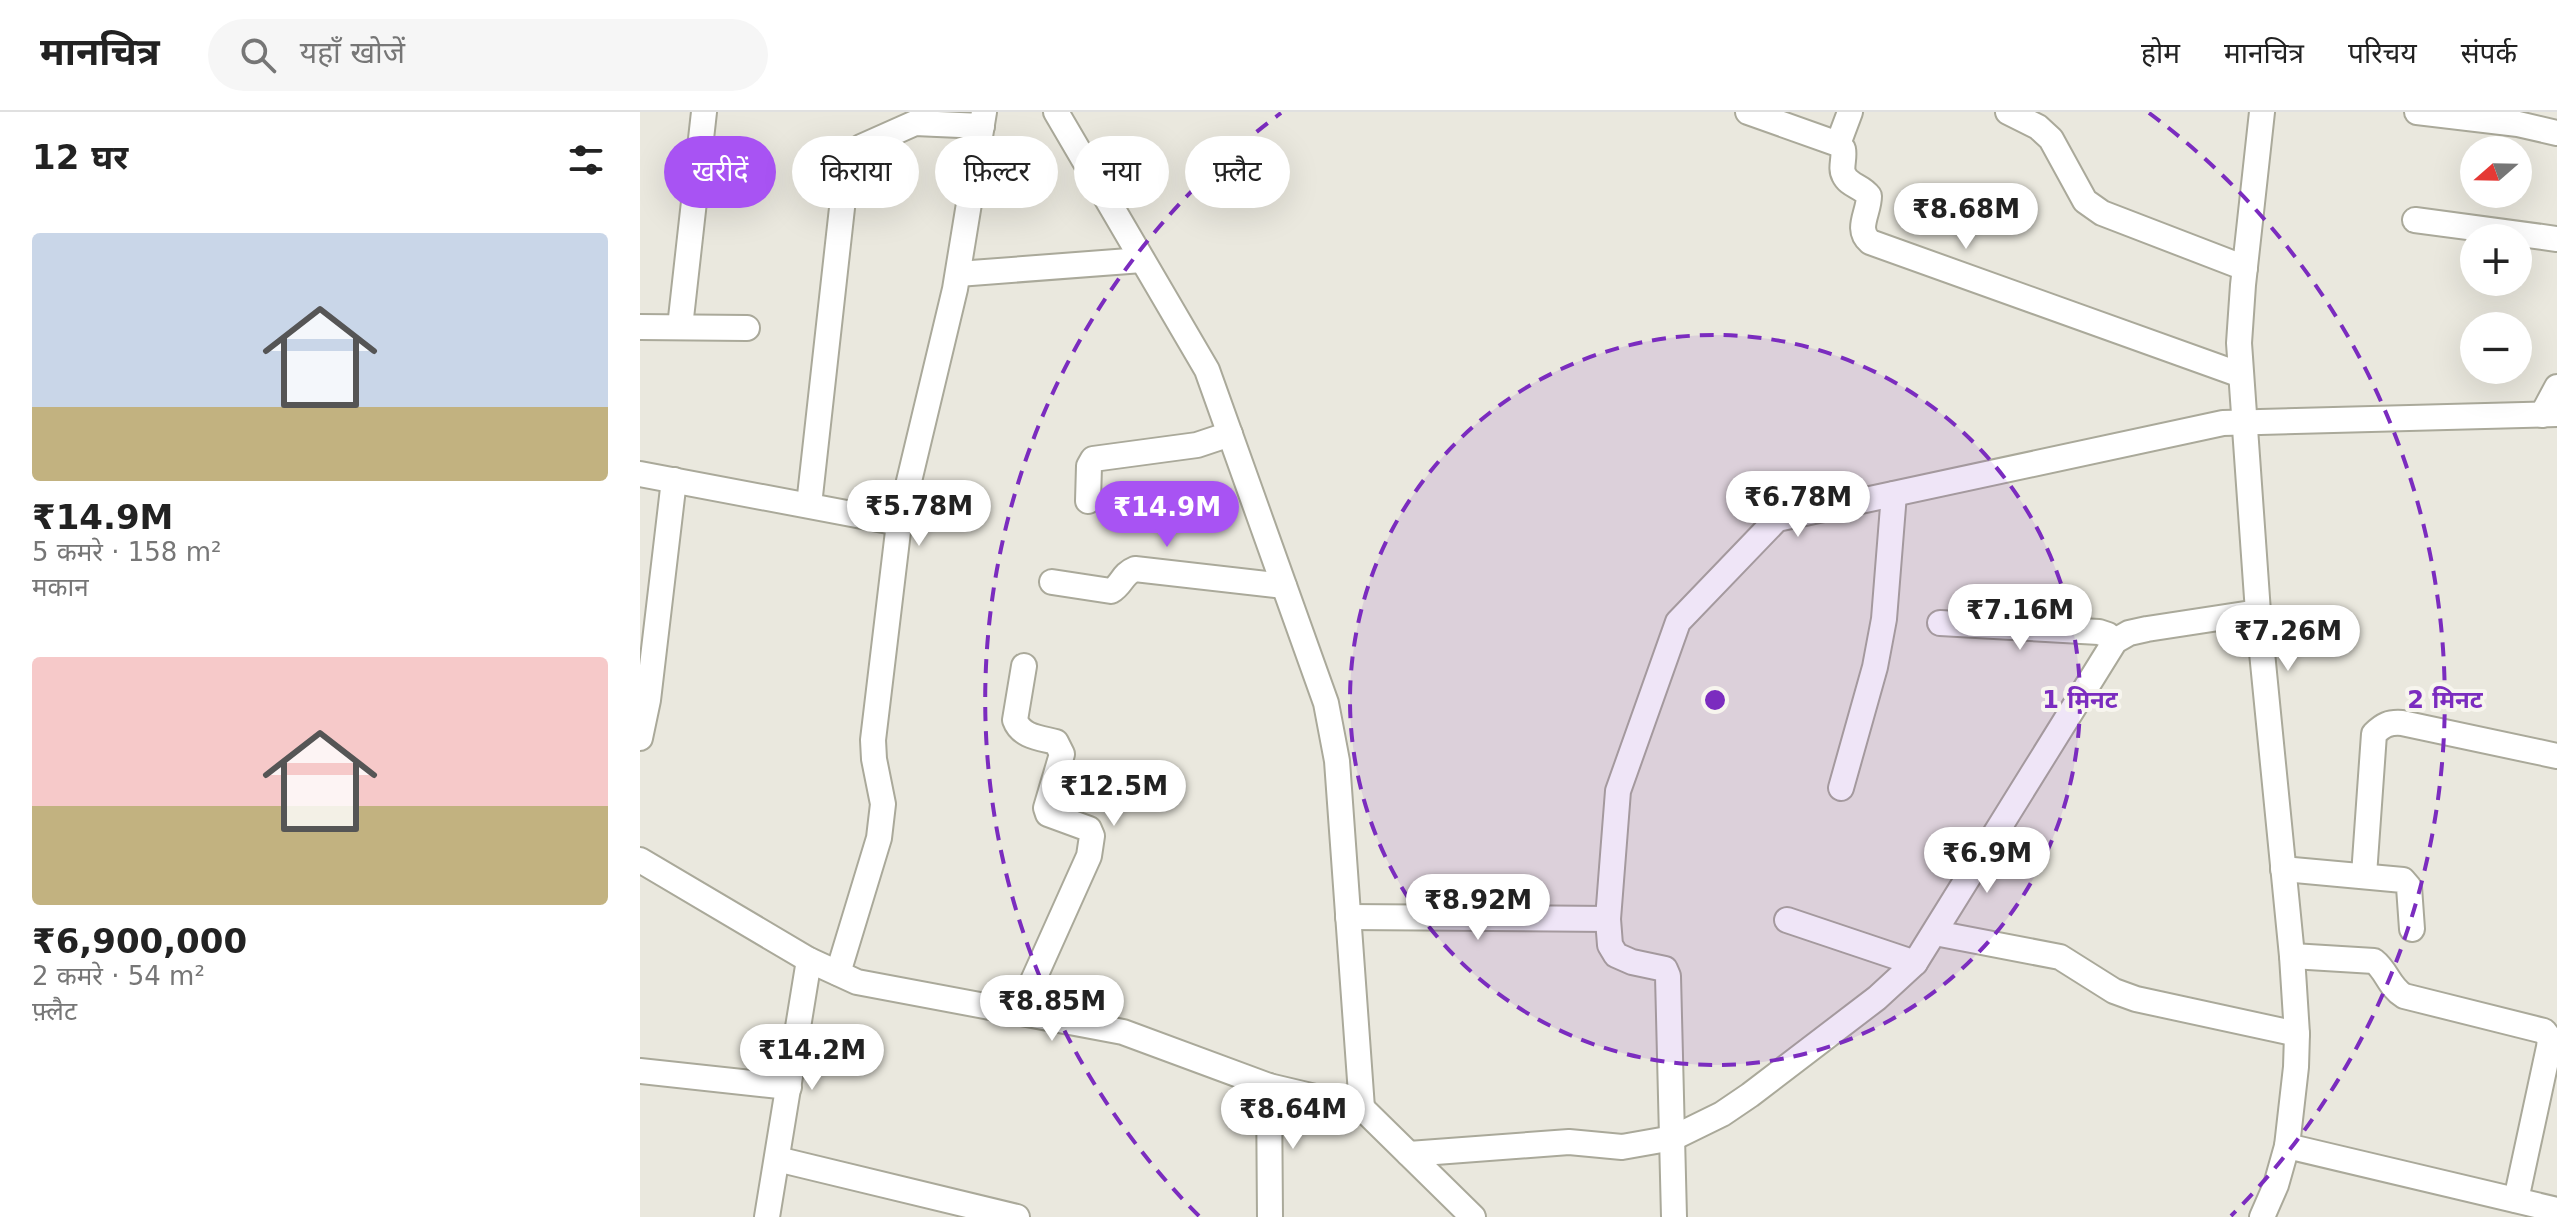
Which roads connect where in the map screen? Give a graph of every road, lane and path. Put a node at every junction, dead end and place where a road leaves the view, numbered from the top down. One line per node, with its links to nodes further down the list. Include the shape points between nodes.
1 (704, 112): 17 (street)
2 (1056, 112): 13 (street)
3 (1748, 112): 10 (street)
4 (1850, 112): 10 (street)
5 (2008, 112): 14 (street, via 2051,139 2085,201 2102,213)
6 (2262, 112): 14 (street)
7 (2417, 112): 9 (street)
8 (983, 119): 15 (street); 28 (street, via 915,123 861,147 847,163)
9 (2557, 133)
10 (1838, 144): 19 (street, via 1845,157 1843,174 1869,196 1862,229 1870,242)
11 (2415, 220): 12 (street)
12 (2557, 239)
13 (1142, 260): 15 (street); 23 (street, via 1207,370)
14 (2245, 268): 19 (street)
15 (958, 274): 29 (street)
16 (640, 327): 17 (street)
17 (680, 327): 18 (street)
18 (747, 328)
19 (2241, 375): 22 (street)
20 (2557, 387): 21 (street)
21 (2549, 415): 22 (street)
22 (2244, 423): 26 (street, via 2223,423); 32 (street)
23 (1230, 434): 27 (street, via 1197,445 1093,459); 31 (street)
24 (640, 474): 25 (street)
25 (674, 480): 28 (street); 36 (street)
26 (1894, 494): 38 (street, via 1884,619); 43 (street, via 1777,519 1678,622 1618,791)
27 (1088, 501)
28 (809, 505): 29 (street)
29 (899, 523): 50 (street, via 873,740 882,821)
30 (1052, 582): 31 (street, via 1111,591 1135,569)
31 (1284, 586): 42 (street, via 1326,703 1337,761)
32 (2258, 612): 34 (street, via 2147,629); 40 (street)
33 (1940, 623): 34 (street, via 2099,632)
34 (2115, 641): 46 (street)
35 (1024, 666): 51 (street, via 1017,726 1056,742 1062,754 1048,814 1089,829 1092,836 1089,856)
36 (640, 738)
37 (2557, 756): 41 (street, via 2402,723 2381,727 2374,734)
38 (1841, 788)
39 (640, 860): 48 (street)
40 (2283, 869): 41 (street); 47 (street)
41 (2364, 875): 45 (street, via 2403,880 2409,887)
42 (1348, 917): 43 (street); 56 (street)
43 (1608, 919): 57 (street, via 1616,955 1665,969 1668,976)
44 (1787, 920): 49 (street)
45 (2412, 929)
46 (1935, 933): 49 (street); 52 (street, via 2060,957 2136,999)
47 (2292, 956): 52 (street); 61 (street, via 2374,961 2404,996 2544,1031 2549,1047)
48 (809, 960): 50 (street); 55 (street)
49 (1915, 963): 57 (street, via 1750,1095)
50 (838, 973): 51 (street, via 857,982)
51 (1019, 1012): 54 (street, via 1123,1032)
52 (2297, 1034): 58 (street)
53 (640, 1071): 55 (street)
54 (1269, 1086): 56 (street); 66 (street)
55 (789, 1087): 60 (street)
56 (1362, 1108): 59 (street)
57 (1673, 1138): 59 (street, via 1622,1147 1569,1142); 68 (street)
58 (2287, 1146): 61 (street); 69 (street)
59 (1409, 1154): 67 (street)
60 (777, 1159): 63 (street); 64 (street)
61 (2516, 1200): 62 (street)
62 (2557, 1210)
63 (978, 1212): 65 (street)
64 (767, 1217)
65 (1017, 1217)
66 (1270, 1217)
67 (1473, 1217)
68 (1674, 1217)
69 (2262, 1217)

